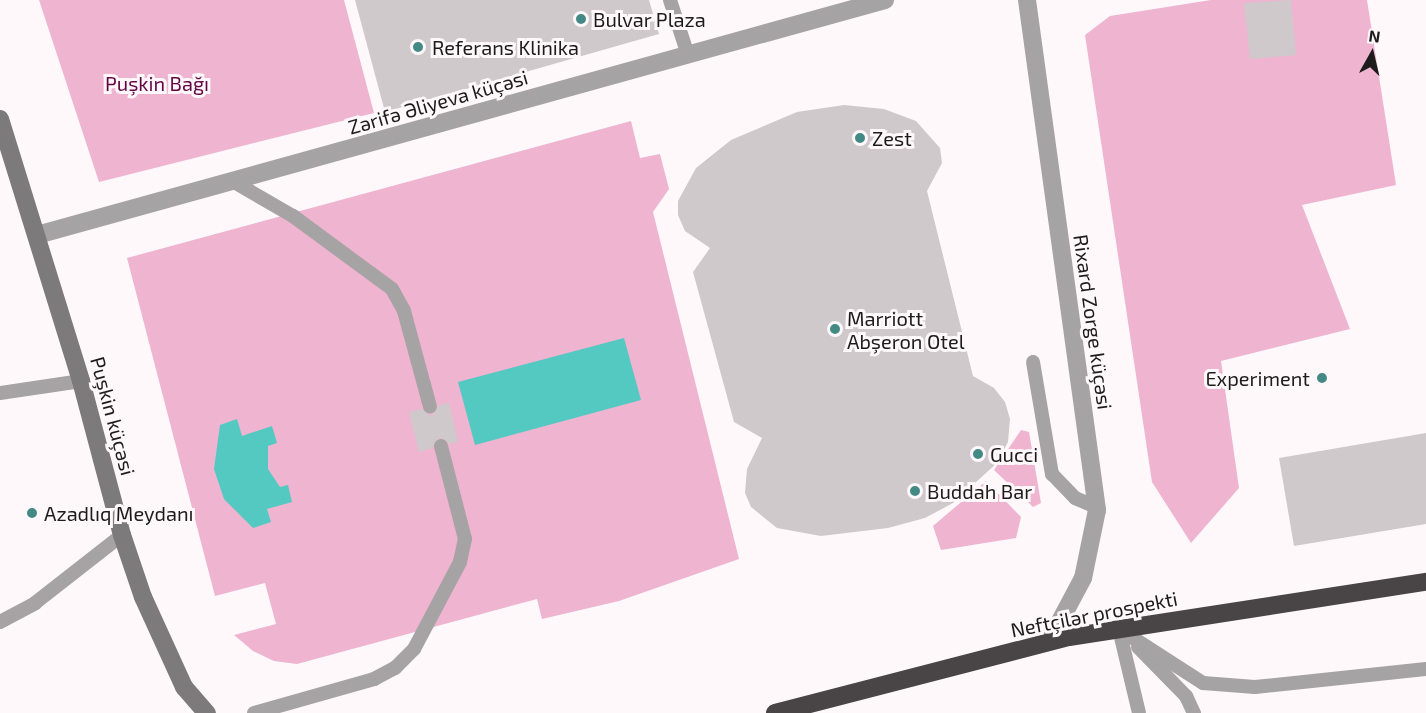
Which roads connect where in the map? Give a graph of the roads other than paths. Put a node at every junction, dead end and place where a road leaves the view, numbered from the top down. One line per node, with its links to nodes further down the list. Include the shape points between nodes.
1 (670, 0): 4 (lane)
2 (885, 0): 4 (street, Zərifə Əliyeva küçəsi)
3 (1027, 0): 13 (street, Rixard Zorge küçəsi)
4 (688, 55): 6 (street, Zərifə Əliyeva küçəsi)
5 (0, 119): 7 (main road, Puşkin küçəsi)
6 (234, 182): 7 (street, Zərifə Əliyeva küçəsi); 11 (lane, via 292,216 393,289 404,311)
7 (37, 235): 9 (main road, Puşkin küçəsi)
8 (1033, 362): 13 (lane, via 1052,474 1075,498)
9 (81, 381): 10 (lane); 14 (main road, Puşkin küçəsi)
10 (0, 393)
11 (430, 407)
12 (441, 446): 21 (lane, via 465,539 460,562 414,649 395,668 374,680)
13 (1096, 507): 18 (street, Rixard Zorge küçəsi, via 1083,578)
14 (122, 535): 16 (lane, via 35,603); 20 (main road, Puşkin küçəsi, via 143,597 184,687)
15 (1426, 582): 17 (highway, Neftçilər prospekti)
16 (0, 622)
17 (1119, 629): 18 (highway, Neftçilər prospekti); 19 (lane, via 1203,683 1255,687); 23 (lane); 24 (lane, via 1185,696)
18 (1050, 642): 22 (highway, Neftçilər prospekti)
19 (1426, 669)
20 (207, 713)
21 (254, 713)
22 (775, 713)
23 (1139, 713)
24 (1194, 713)

